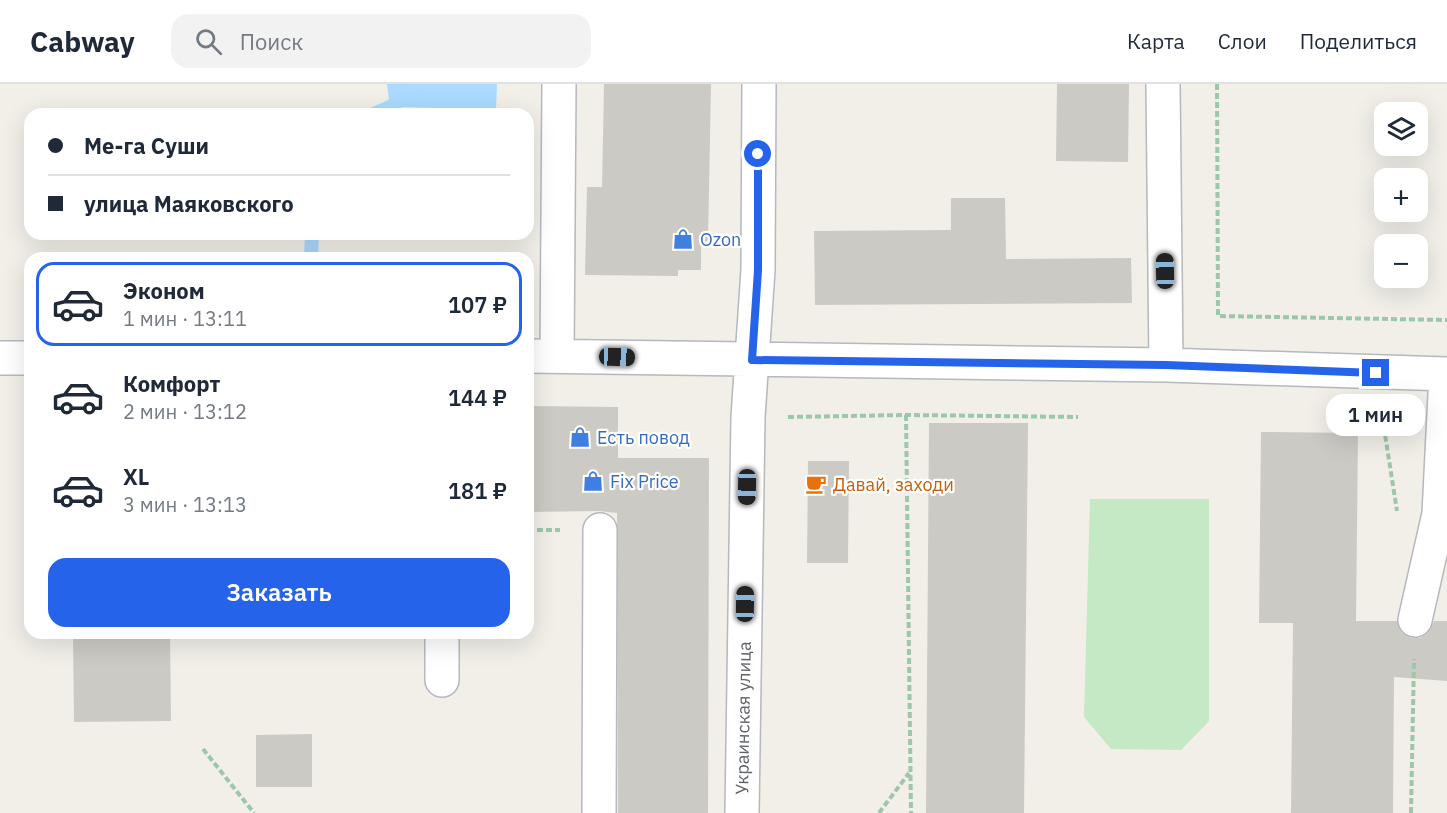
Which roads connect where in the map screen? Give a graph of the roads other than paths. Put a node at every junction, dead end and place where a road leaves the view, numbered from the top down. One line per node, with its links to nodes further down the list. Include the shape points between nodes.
1 (559, 84): 4 (street)
2 (759, 84): 7 (street, Украинская улица, via 758,270)
3 (1163, 84): 8 (street)
4 (543, 356): 7 (street)
5 (0, 358): 6 (street)
6 (24, 358)
7 (752, 360): 8 (street); 15 (street, Украинская улица)
8 (1166, 365): 9 (street)
9 (1447, 374): 11 (street, via 1439,514)
10 (600, 530): 14 (street)
11 (1415, 620)
12 (442, 639): 13 (street)
13 (442, 680)
14 (599, 813)
15 (741, 813)

